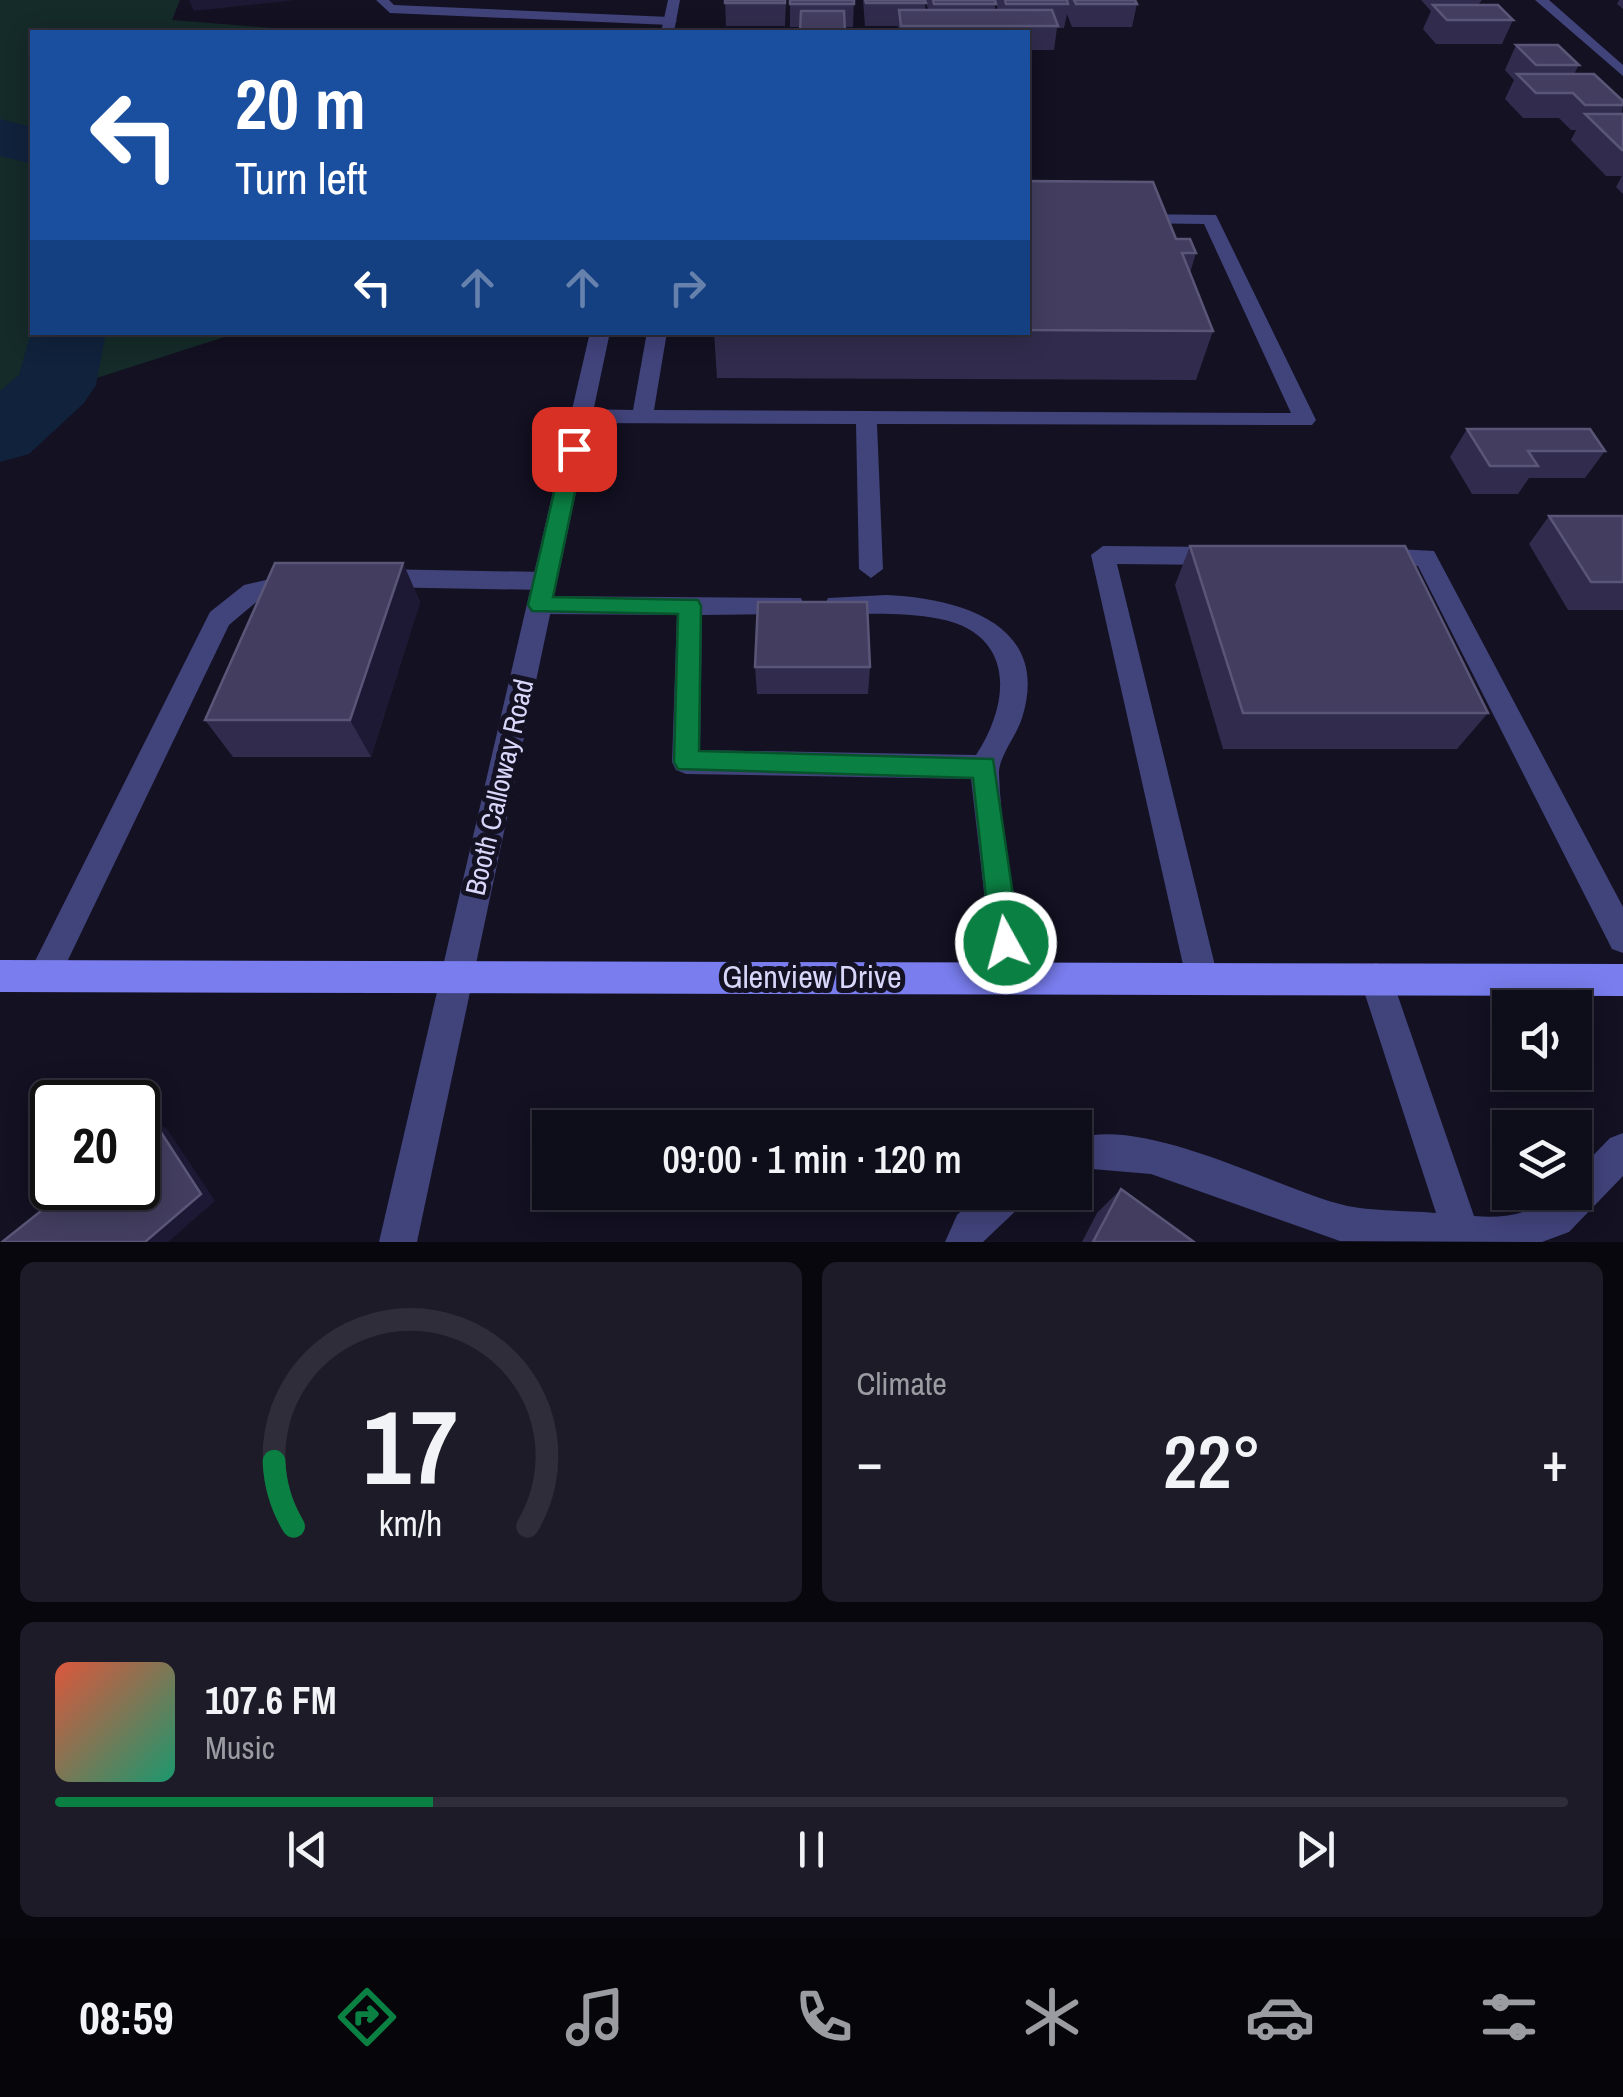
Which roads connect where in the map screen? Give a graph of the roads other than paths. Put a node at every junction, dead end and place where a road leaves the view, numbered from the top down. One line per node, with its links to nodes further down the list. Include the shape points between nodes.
1 (382, 0): 5 (street, via 390,9 436,14)
2 (618, 0): 5 (street)
3 (674, 0): 6 (street)
4 (1542, 0): 7 (street)
5 (612, 19): 6 (street)
6 (668, 27)
7 (1623, 72)
8 (1119, 220): 13 (street, via 1210,219 1304,420)
9 (599, 335): 11 (street, Booth Calloway Road)
10 (657, 335): 12 (street)
11 (581, 416): 12 (street); 19 (street, Booth Calloway Road)
12 (642, 417): 13 (street)
13 (866, 418): 16 (street)
14 (1255, 556): 27 (street, via 1103,555)
15 (1350, 556): 22 (street, via 1426,557)
16 (871, 569)
17 (318, 577): 24 (street, via 253,591 218,619)
18 (356, 578): 19 (street)
19 (542, 593): 20 (street); 25 (street, Booth Calloway Road)
20 (690, 606): 21 (street, via 686,762); 21 (street, via 912,605 980,622 1001,642 1017,689 1000,743)
21 (984, 767): 26 (street)
22 (1623, 938)
23 (0, 976): 24 (main road, Glenview Drive)
24 (44, 976): 25 (main road, Glenview Drive)
25 (457, 976): 26 (main road, Glenview Drive); 34 (street, Booth Calloway Road)
26 (1010, 978): 27 (main road, Glenview Drive)
27 (1202, 978): 28 (main road, Glenview Drive)
28 (1376, 979): 29 (main road, Glenview Drive); 33 (street)
29 (1623, 980)
30 (1092, 1150): 33 (street, via 1151,1156 1340,1224)
31 (1623, 1151): 33 (street, via 1556,1219 1500,1237)
32 (990, 1210): 35 (street)
33 (1462, 1236)
34 (398, 1242)
35 (964, 1242)

